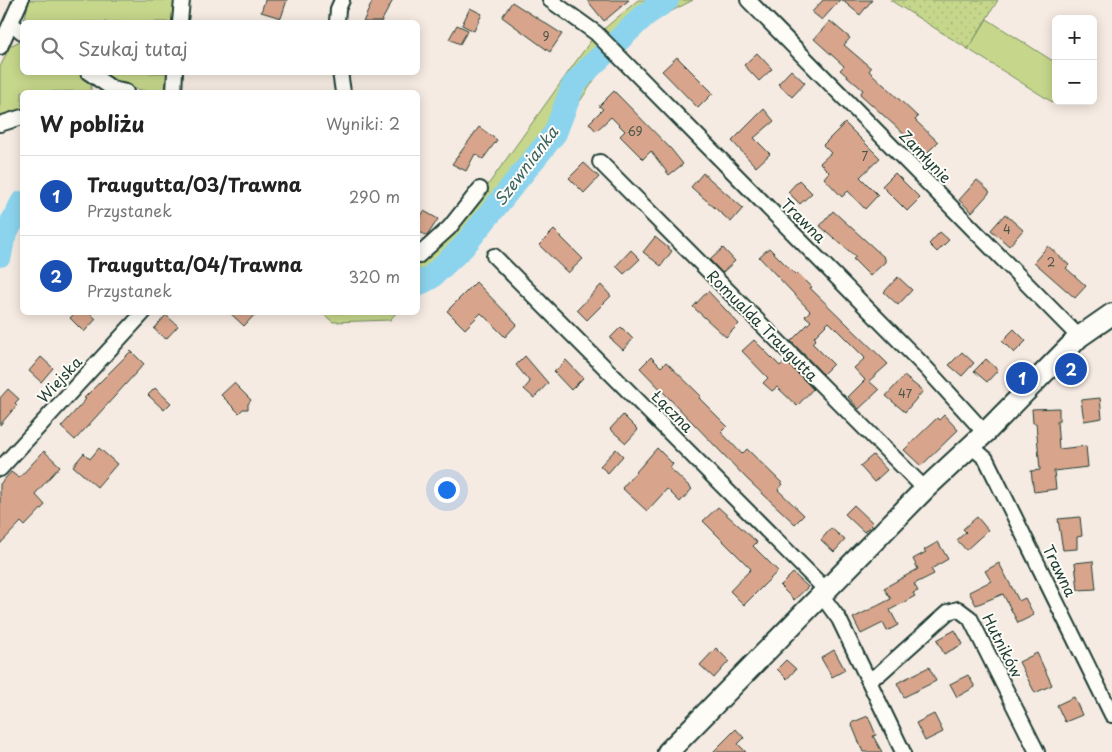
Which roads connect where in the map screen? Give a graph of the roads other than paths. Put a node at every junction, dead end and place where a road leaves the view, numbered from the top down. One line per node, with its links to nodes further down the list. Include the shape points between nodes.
1 (21, 0): 8 (street)
2 (182, 0): 6 (street)
3 (342, 0): 7 (street)
4 (550, 0): 25 (street, Trawna, via 596,34 926,368)
5 (748, 0): 24 (street, Zamłynie)
6 (180, 20)
7 (337, 20)
8 (17, 28): 9 (street)
9 (0, 47)
10 (92, 75): 13 (street)
11 (175, 75): 14 (street)
12 (340, 75): 15 (street)
13 (114, 90)
14 (174, 90)
15 (343, 90)
16 (20, 118): 17 (street)
17 (0, 124)
18 (600, 162): 27 (street, Romualda Traugutta)
19 (480, 189): 20 (street, via 449,228)
20 (420, 254)
21 (494, 256): 28 (street, Łączna)
22 (1112, 314): 24 (main road)
23 (141, 315): 26 (street, Wiejska)
24 (1079, 337): 25 (main road)
25 (978, 439): 27 (main road); 30 (street, Trawna)
26 (0, 469)
27 (925, 490): 28 (main road)
28 (824, 593): 29 (street, Łączna); 31 (main road)
29 (868, 679): 32 (street, Łączna); 33 (street, Hutników, via 879,674 948,612 958,609 970,618)
30 (1112, 715)
31 (668, 752)
32 (903, 752)
33 (1037, 752)

